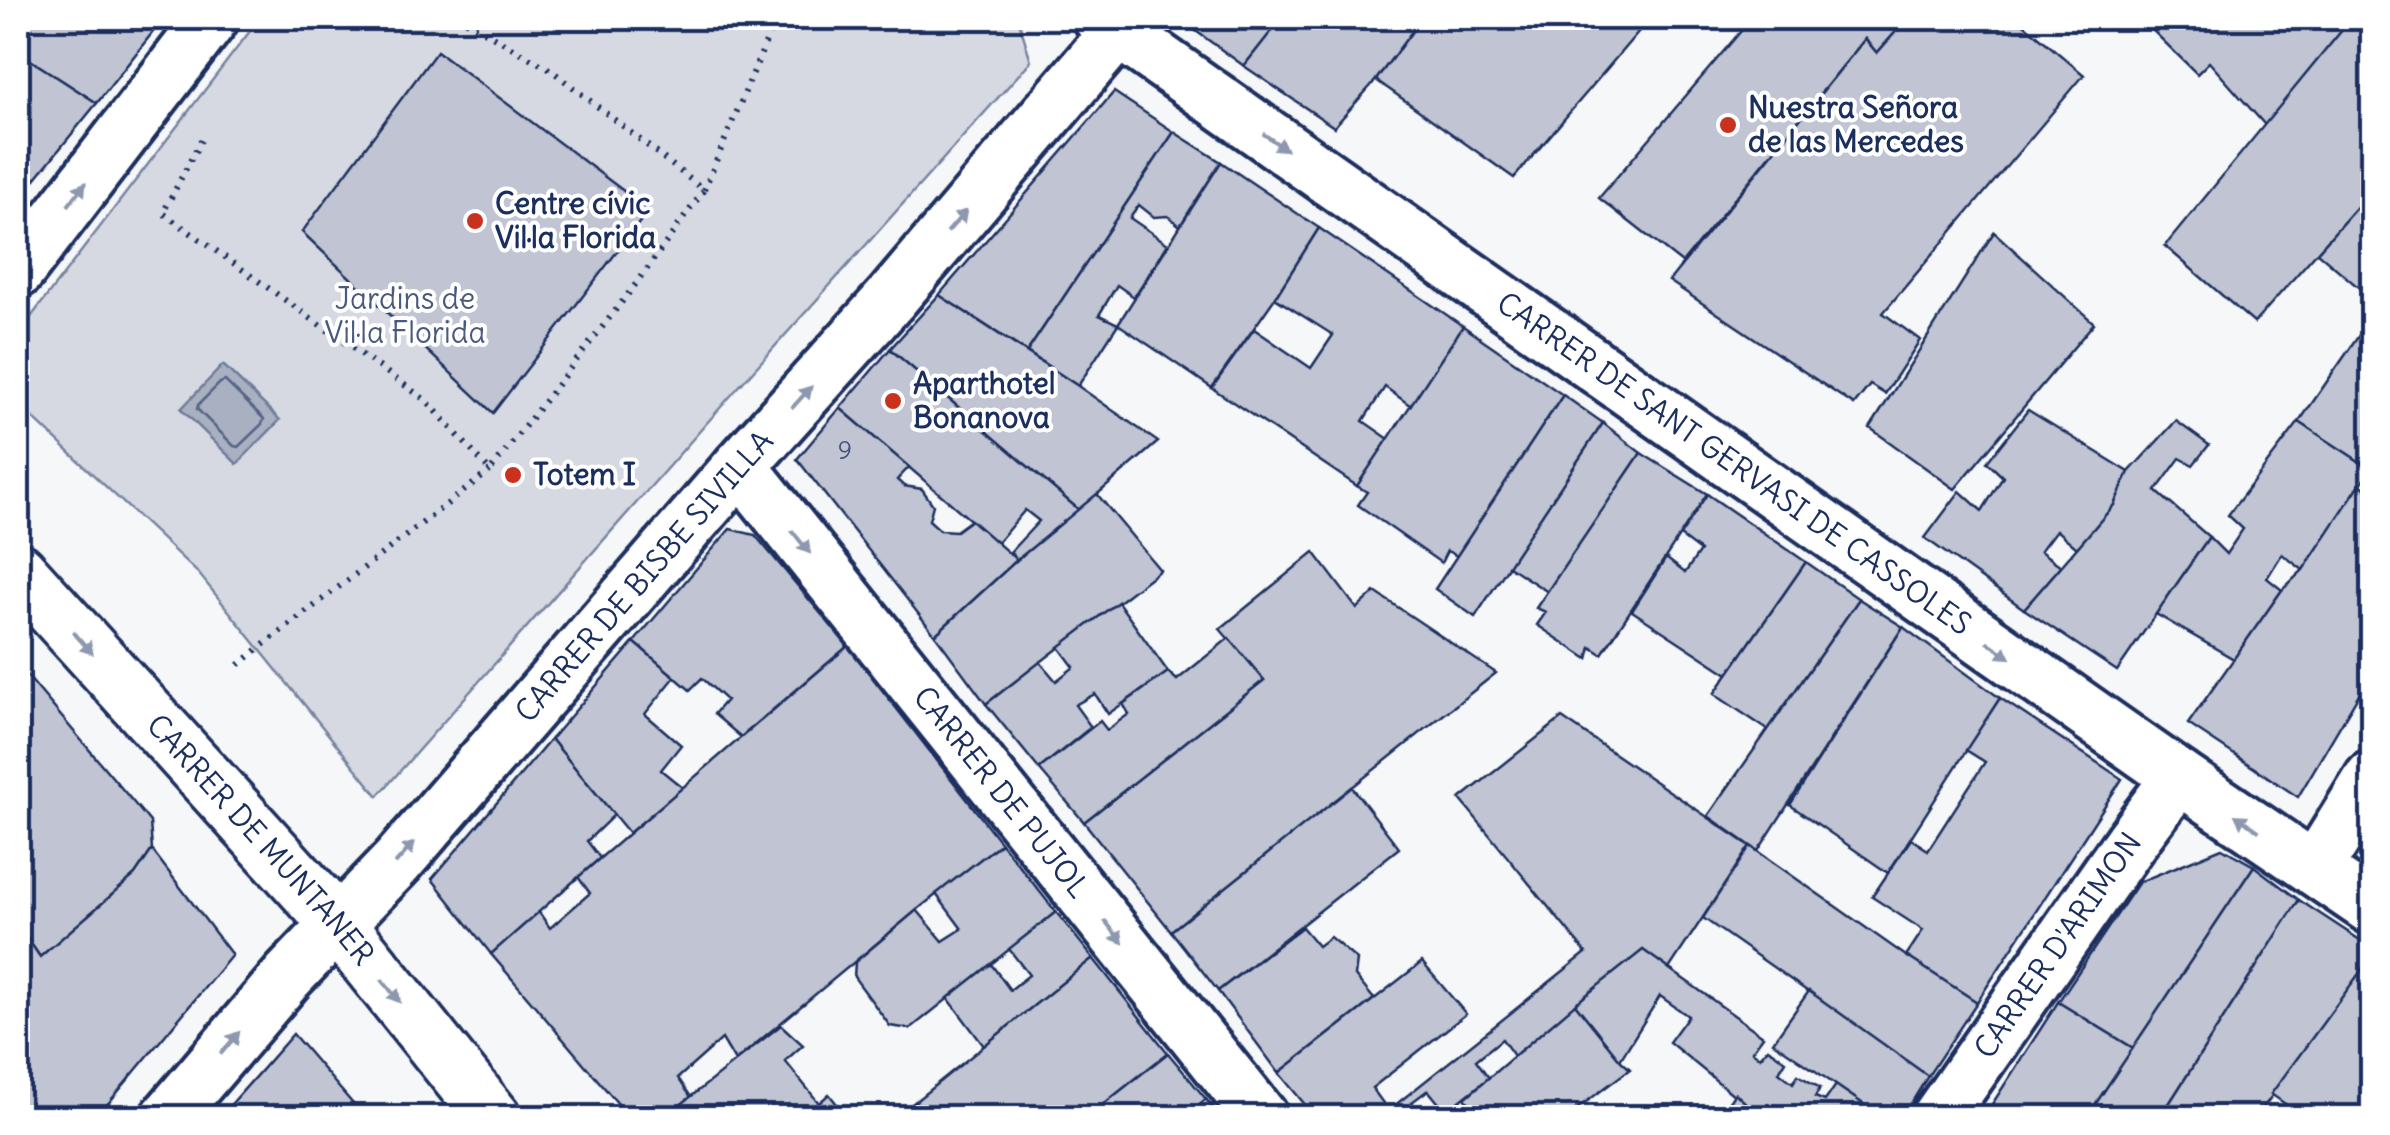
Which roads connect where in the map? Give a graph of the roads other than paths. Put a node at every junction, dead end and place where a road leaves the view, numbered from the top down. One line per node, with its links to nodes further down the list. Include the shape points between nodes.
1 (212, 18): 3 (street, one-way to 1)
2 (1109, 24): 4 (street, CARRER DE BISBE SIVILLA, one-way to 2, via 894,295); 6 (street, CARRER DE SANT GERVASI DE CASSOLES, one-way to 6)
3 (18, 271)
4 (740, 466): 10 (street, CARRER DE BISBE SIVILLA, one-way to 4); 14 (street, CARRER DE PUJOL, one-way to 14)
5 (18, 570): 10 (street, CARRER DE MUNTANER, one-way to 10)
6 (2179, 777): 8 (street, CARRER DE SANT GERVASI DE CASSOLES, one-way to 6); 11 (street, CARRER D'ARIMON)
7 (2372, 777): 8 (street)
8 (2315, 869): 9 (street, CARRER DE SANT GERVASI DE CASSOLES)
9 (2372, 908)
10 (337, 923): 12 (street, CARRER DE BISBE SIVILLA, one-way to 10); 13 (street, CARRER DE MUNTANER, one-way to 13)
11 (1940, 1117)
12 (167, 1118)
13 (494, 1118)
14 (1262, 1118)

